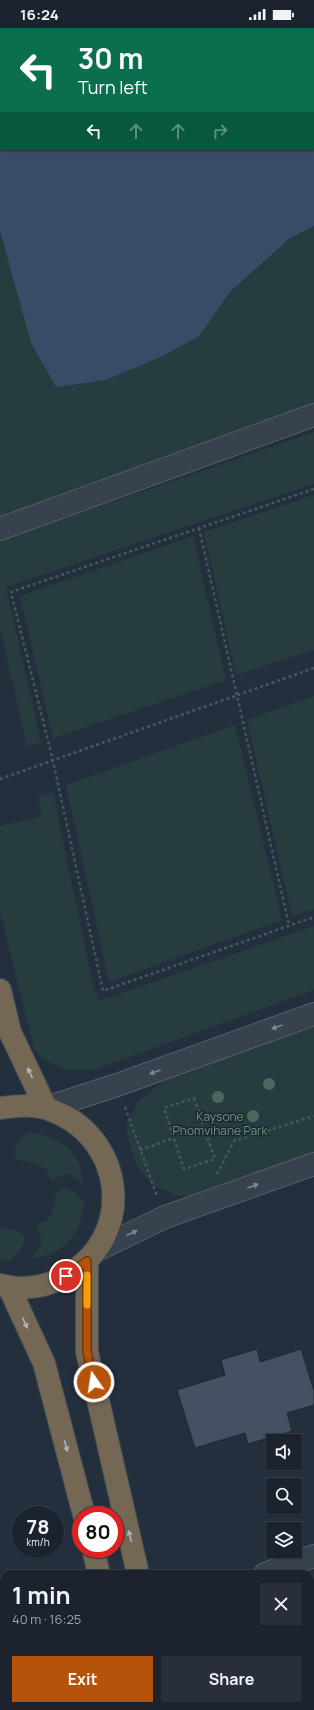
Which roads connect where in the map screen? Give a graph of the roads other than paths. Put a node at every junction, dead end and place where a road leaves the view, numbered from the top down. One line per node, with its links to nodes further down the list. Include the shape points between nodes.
1 (314, 415): 2 (street)
2 (0, 529)
3 (0, 990): 6 (highway, one-way to 3, via 10,1032)
4 (314, 1014): 6 (street, one-way to 6)
5 (0, 1108): 6 (highway, via 23,1105)
6 (46, 1108): 8 (highway, via 76,1123 89,1134 100,1148 108,1165 114,1199 111,1217 105,1234)
7 (314, 1164): 8 (street, one-way to 7, via 165,1217)
8 (92, 1255): 9 (highway, via 74,1272 42,1286); 14 (highway, one-way to 8, via 87,1352)
9 (4, 1286): 10 (highway, one-way to 10, via 44,1364)
10 (82, 1506)
11 (314, 1556): 15 (street)
12 (95, 1558): 13 (highway)
13 (98, 1570)
14 (137, 1570)
15 (276, 1570)

